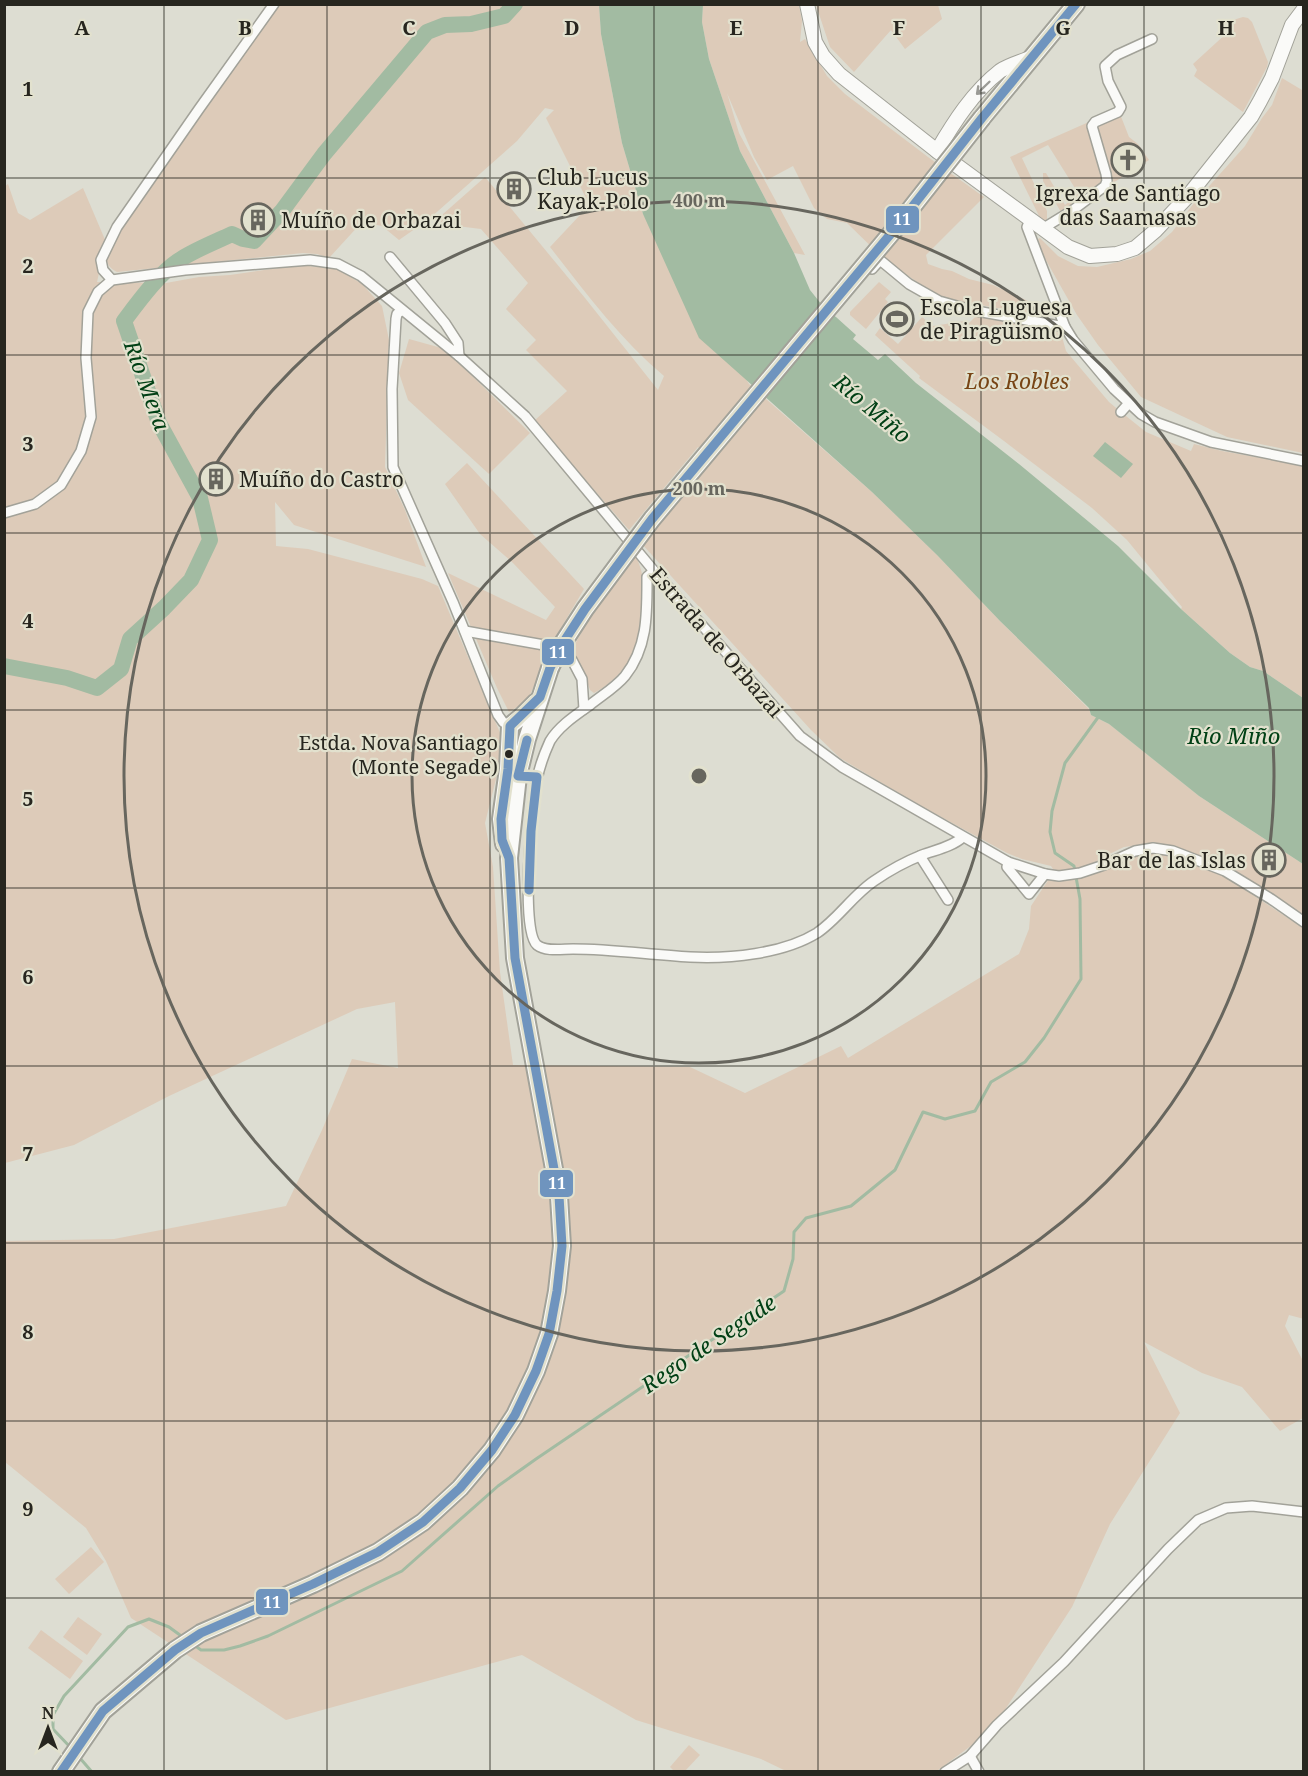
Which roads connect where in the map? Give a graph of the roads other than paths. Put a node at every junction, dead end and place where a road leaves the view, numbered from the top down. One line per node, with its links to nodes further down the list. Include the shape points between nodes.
1 (274, 4): 11 (street, via 117,227 101,260 103,270)
2 (807, 4): 7 (street, via 815,42 823,56 839,74)
3 (1076, 4): 6 (highway)
4 (1304, 9): 9 (street, via 1292,26 1272,78 1251,117 1180,205 1142,243 1127,252 1090,256)
5 (1152, 39): 9 (street, via 1117,55 1105,66 1121,107 1092,126 1106,174 1105,186)
6 (1032, 57): 7 (street, one-way to 7, via 1002,70 979,91); 22 (highway, bridge, via 894,230 652,519 561,646)
7 (937, 151): 8 (street)
8 (1029, 220): 9 (street); 14 (street, via 1027,227)
9 (1042, 229)
10 (390, 257): 15 (street, via 446,323 458,343)
11 (112, 280): 13 (street, Estrada de Orbazai, via 310,260 338,264 361,276); 19 (street, via 98,292 88,312 86,358 91,417 81,451 61,485 35,504)
12 (859, 284): 14 (street, via 880,260 909,284 939,301)
13 (402, 310): 15 (street, Estrada de Orbazai); 21 (street, via 396,319 393,467)
14 (1065, 327): 16 (street)
15 (459, 356): 20 (street, Estrada de Orbazai, via 525,416)
16 (1129, 403): 17 (street); 18 (street, via 1155,422 1195,437)
17 (1121, 412)
18 (1304, 461)
19 (4, 513)
20 (654, 571): 23 (street, via 647,577 646,632 638,655 624,677); 27 (street, Estrada de Orbazai, via 800,736 842,767)
21 (465, 630): 23 (street, via 543,645 572,660 582,679); 24 (street, via 498,715)
22 (540, 697): 24 (highway); 25 (highway)
23 (584, 709): 26 (street, via 550,741)
24 (510, 726): 29 (highway, via 501,819 502,840)
25 (518, 776): 26 (street); 29 (highway)
26 (537, 777): 34 (street)
27 (963, 837): 28 (street); 30 (street, Estrada de Orbazai)
28 (920, 856): 32 (street); 34 (street, via 874,881 818,932 798,942 750,955 718,958 551,949 538,946 531,936)
29 (509, 858): 33 (highway)
30 (1008, 862): 31 (street, Estrada de Orbazai); 31 (street, via 1007,867 1029,894)
31 (1045, 874): 35 (street, Estrada de Orbazai, via 1080,873 1135,851 1173,851 1225,871)
32 (948, 900)
33 (511, 903): 34 (street); 38 (highway, via 515,958 559,1196 562,1246 549,1334 515,1415 460,1488 423,1522 378,1552 201,1633 175,1650 103,1711)
34 (528, 904)
35 (1304, 922)
36 (1304, 1512): 37 (street, via 1252,1506 1226,1508 1198,1520)
37 (970, 1756): 39 (street); 40 (street)
38 (61, 1772)
39 (945, 1772)
40 (979, 1772)

